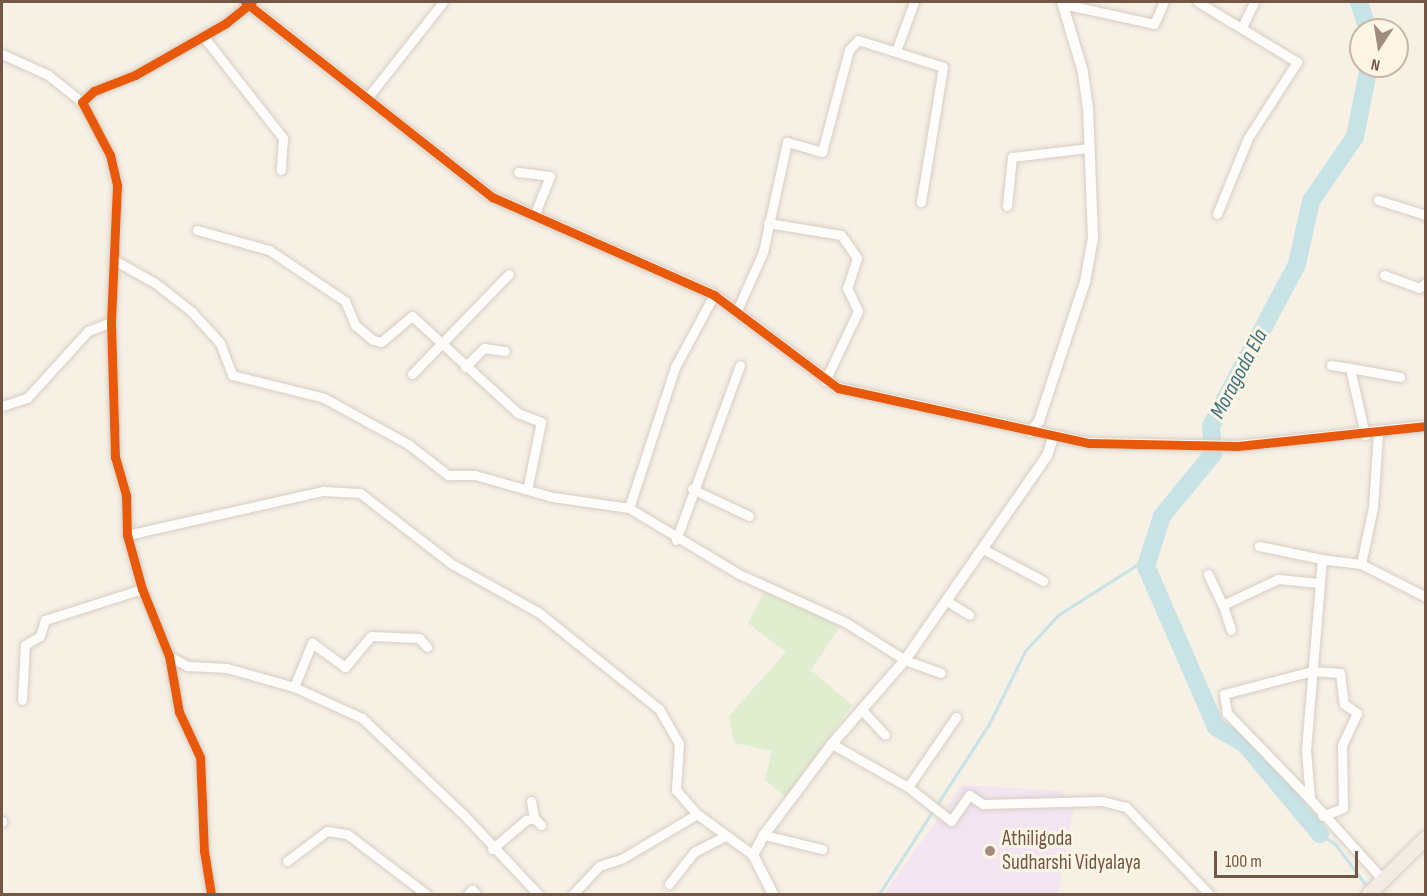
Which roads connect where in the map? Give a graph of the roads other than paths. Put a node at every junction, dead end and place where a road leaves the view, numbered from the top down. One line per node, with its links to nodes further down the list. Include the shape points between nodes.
1 (443, 2): 12 (street)
2 (914, 2): 10 (street)
3 (1164, 2): 7 (street, via 1154,24)
4 (1198, 2): 8 (street)
5 (1254, 2): 8 (street)
6 (248, 3): 9 (street); 12 (street)
7 (1063, 3): 14 (street, via 1083,72)
8 (1243, 25): 20 (street, via 1293,57 1296,67 1248,138)
9 (203, 36): 13 (street, via 135,75 94,91); 15 (street, via 286,143)
10 (896, 51): 18 (street, via 943,67); 23 (street, via 858,40 849,50 822,152 787,142)
11 (2, 54): 13 (street, via 48,75)
12 (368, 97): 22 (street, via 492,197)
13 (82, 102): 25 (street, via 110,155 117,185)
14 (1089, 148): 19 (street, via 1012,157); 43 (street, via 1093,238 1085,282 1040,421)
15 (281, 170)
16 (518, 172): 22 (street, via 550,176)
17 (1378, 200): 21 (street)
18 (921, 201)
19 (1007, 206)
20 (1217, 214)
21 (1425, 215)
22 (534, 216): 29 (street)
23 (768, 223): 30 (street, via 763,252); 40 (street, via 841,235 857,258 847,288 858,311)
24 (197, 230): 32 (street, via 269,250 345,301 355,326 373,340 381,342 412,316)
25 (114, 260): 31 (street); 47 (street, via 155,283 191,311 220,343 232,375 324,398 408,444 448,475 475,475)
26 (509, 273): 32 (street)
27 (1384, 275): 28 (street, via 1419,288)
28 (1425, 283)
29 (714, 295): 30 (street); 49 (street, via 675,367)
30 (738, 308): 40 (street)
31 (111, 322): 41 (street, via 88,331 27,398); 51 (street, via 115,457 126,495)
32 (440, 343): 36 (street); 38 (street)
33 (505, 351): 36 (street, via 484,348)
34 (740, 365): 48 (street)
35 (1331, 365): 37 (street)
36 (465, 367): 47 (street, via 518,413 540,422)
37 (1350, 368): 39 (street); 45 (street)
38 (412, 374)
39 (1400, 377)
40 (825, 381): 43 (street)
41 (2, 406)
42 (1425, 426): 44 (street)
43 (1031, 432): 46 (street)
44 (1378, 434): 45 (street); 56 (street, via 1373,507)
45 (1365, 435): 46 (street, via 1238,446)
46 (1053, 438): 54 (street, via 1047,456)
47 (528, 486): 49 (street, via 553,497)
48 (692, 489): 50 (street); 52 (street)
49 (629, 508): 52 (street)
50 (749, 516)
51 (127, 535): 60 (street); 80 (street, via 323,491 360,494 452,564 538,612 659,709 679,743 676,790)
52 (676, 540): 68 (street, via 845,622)
53 (1259, 546): 55 (street)
54 (985, 550): 58 (street); 62 (street)
55 (1322, 559): 56 (street); 59 (street)
56 (1361, 564): 61 (street)
57 (1208, 574): 63 (street)
58 (1043, 581)
59 (1319, 582): 63 (street, via 1278,579); 69 (street)
60 (141, 589): 67 (street); 72 (street, via 45,621 40,636 25,645)
61 (1425, 597)
62 (947, 601): 64 (street); 68 (street)
63 (1223, 606): 65 (street)
64 (969, 615)
65 (1231, 630)
66 (428, 647): 71 (street, via 419,638 371,636 345,667 312,643)
67 (168, 656): 71 (street, via 187,666 227,668); 93 (street, via 179,712 200,758 204,851)
68 (905, 660): 70 (street); 73 (street)
69 (1312, 671): 78 (street, via 1306,750); 78 (street, via 1247,685 1221,698 1248,738); 81 (street, via 1340,673 1344,704 1356,713 1342,745 1343,808)
70 (941, 673)
71 (294, 687): 87 (street, via 362,718 464,815)
72 (22, 700)
73 (861, 709): 75 (street); 76 (street)
74 (956, 717): 77 (street)
75 (885, 735)
76 (832, 744): 77 (street); 85 (street)
77 (908, 787): 100 (street, via 931,809 953,819 969,795 983,804 1102,801 1126,807)
78 (1310, 799): 81 (street)
79 (531, 801): 82 (street)
80 (697, 814): 84 (street); 98 (street, via 623,858 599,866)
81 (1322, 816): 92 (street)
82 (534, 818): 83 (street); 87 (street)
83 (541, 825)
84 (725, 836): 89 (street); 91 (street, via 694,852)
85 (764, 836): 88 (street); 89 (street)
86 (1424, 844): 92 (main road)
87 (492, 849): 97 (street)
88 (822, 849)
89 (753, 855): 99 (street)
90 (287, 861): 94 (street, via 327,831 346,834)
91 (669, 884)
92 (1378, 887)
93 (212, 894)
94 (426, 894)
95 (468, 894): 96 (street, via 471,890)
96 (476, 894)
97 (538, 894)
98 (573, 894)
99 (773, 894)
100 (1209, 894)

